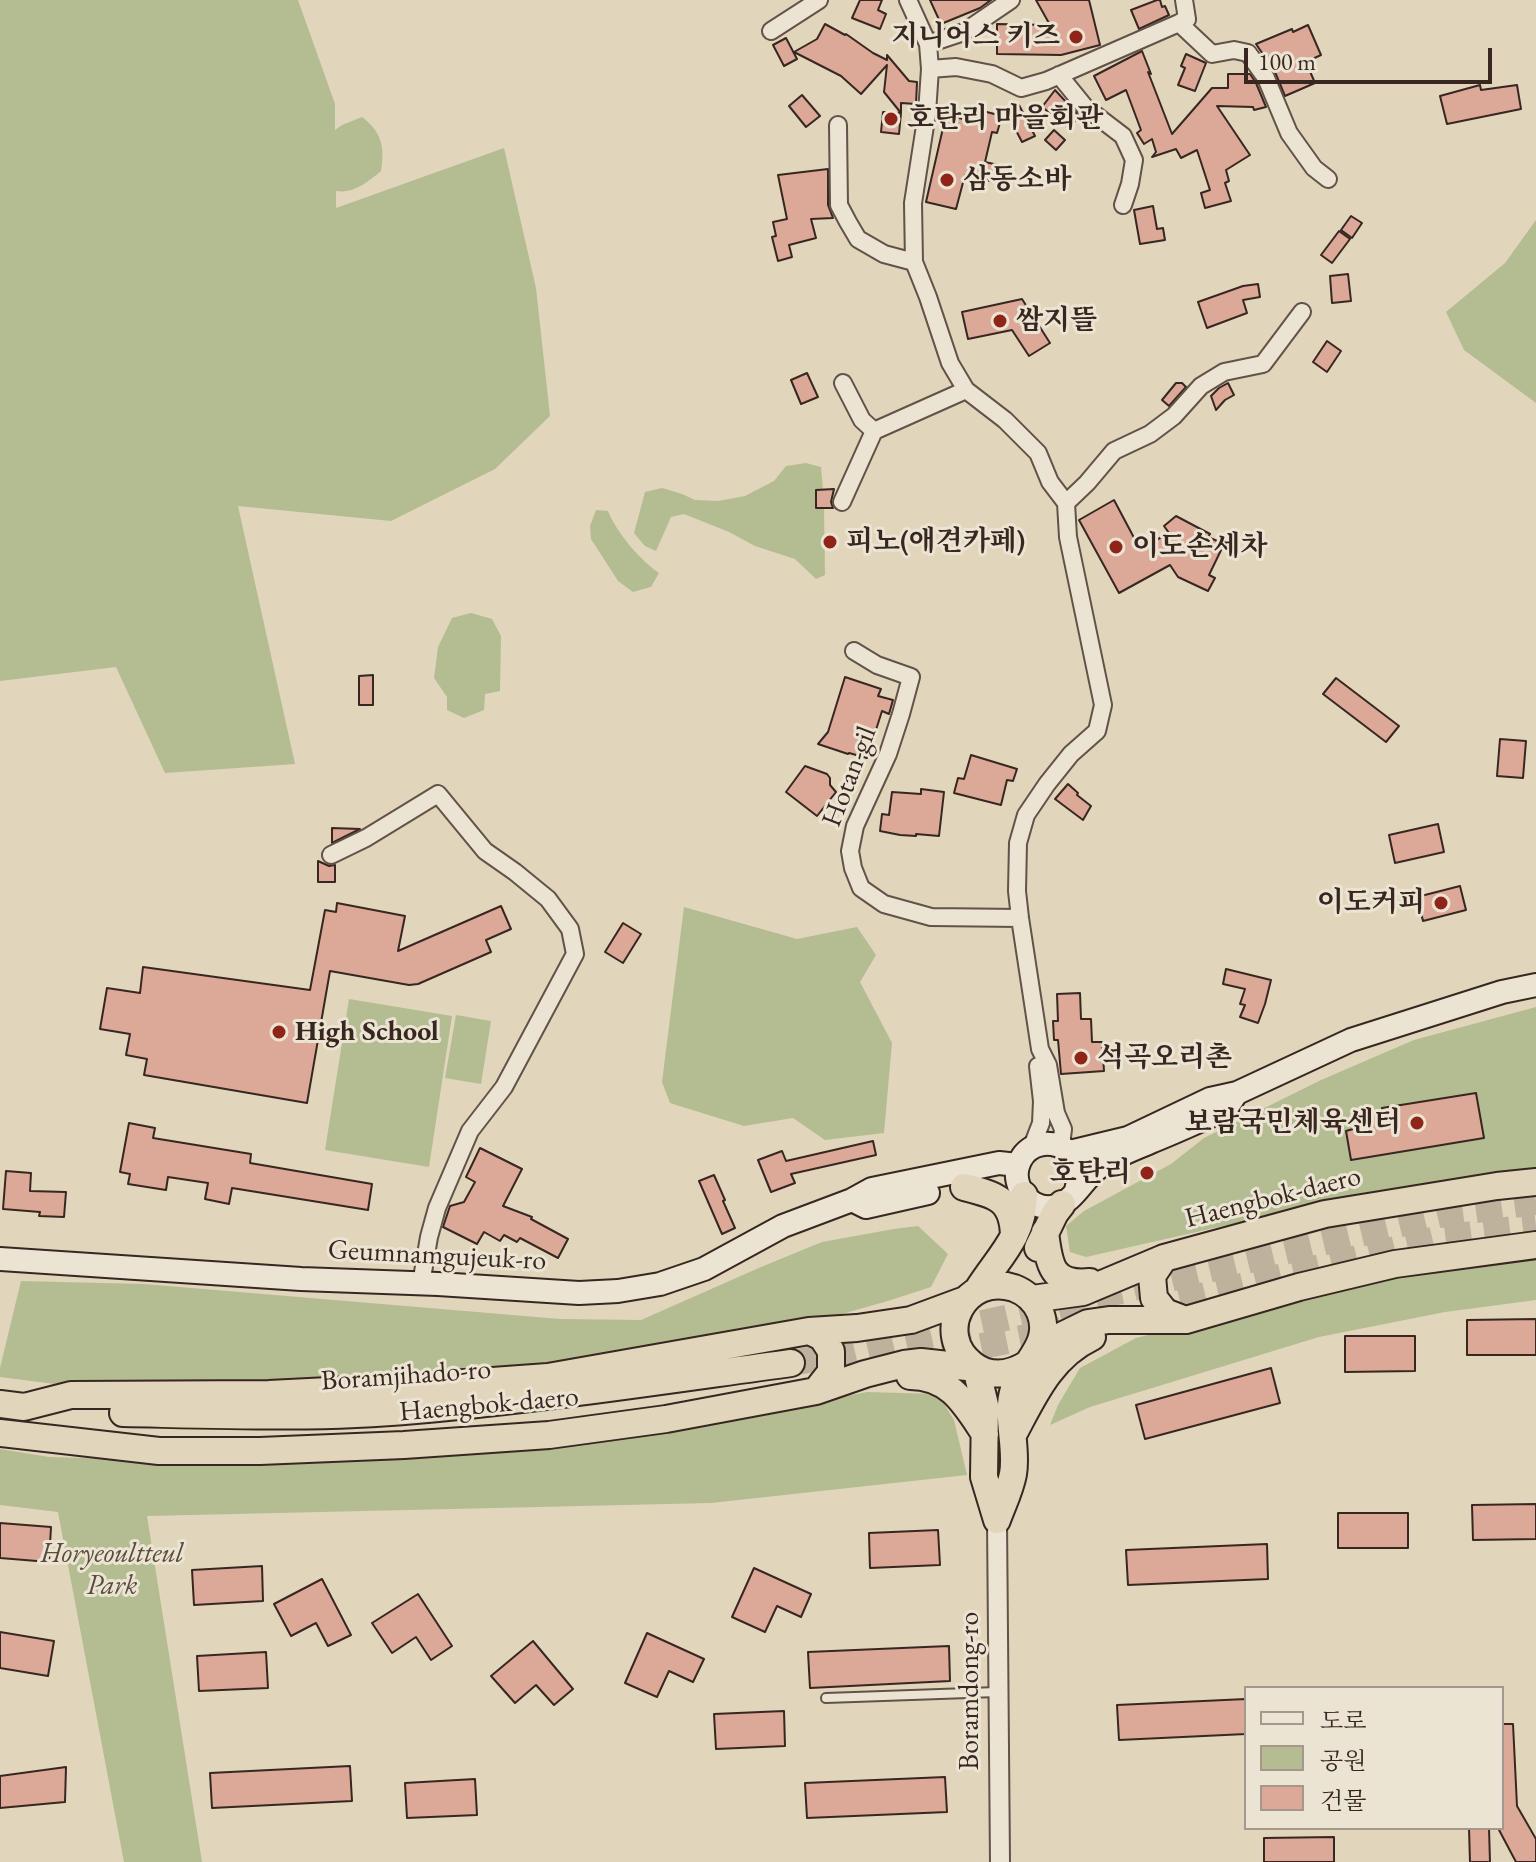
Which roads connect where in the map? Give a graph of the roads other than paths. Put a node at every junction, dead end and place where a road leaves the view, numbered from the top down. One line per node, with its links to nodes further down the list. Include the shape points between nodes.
1 (819, 0): 6 (street)
2 (908, 0): 7 (street)
3 (1011, 0): 7 (street, via 964,32)
4 (1184, 0): 5 (street, via 1187,19)
5 (1179, 23): 9 (street); 11 (street, via 1212,54 1248,53 1266,78 1289,133)
6 (771, 31)
7 (928, 44): 8 (street)
8 (930, 69): 9 (street, via 956,67 992,74 1021,88); 13 (street, via 913,203)
9 (1059, 75): 12 (street, via 1085,107 1123,136 1134,160)
10 (838, 125): 13 (street, via 839,205 848,222 858,239)
11 (1328, 179)
12 (1123, 205)
13 (914, 262): 16 (street, via 950,363)
14 (1302, 312): 19 (street, via 1263,364 1224,372 1201,386 1150,434 1114,451)
15 (843, 383): 17 (street, via 862,420)
16 (966, 390): 17 (street); 19 (street, via 1038,453)
17 (874, 431): 18 (street)
18 (842, 502)
19 (1066, 503): 22 (street, via 1068,537 1103,705 1097,731 1071,754 1026,815 1018,843)
20 (854, 651): 22 (street, Hotan-gil, via 911,677 888,754 855,826 850,851 861,888 884,904 931,917)
21 (331, 855): 39 (street, via 438,794 485,851 548,899 570,929 575,954 504,1087 470,1131 437,1208)
22 (1020, 918): 24 (street)
23 (1536, 985): 25 (main road, via 1360,1037)
24 (1040, 1049): 26 (street); 27 (street, via 1041,1123)
25 (1237, 1093): 26 (main road, via 1210,1099 1128,1138); 31 (main road, via 1226,1109 1096,1169)
26 (1066, 1149): 27 (main road, via 1041,1145); 31 (main road, via 1080,1170)
27 (1025, 1157): 30 (main road, via 1017,1175); 32 (main road, Geumnamgujeuk-ro, via 872,1189)
28 (1536, 1182): 36 (highway, Haengbok-daero, via 1325,1214)
29 (964, 1187): 30 (main road, Geumnamgujeuk-ro, via 1012,1183); 32 (main road, Geumnamgujeuk-ro, via 866,1207); 34 (highway, via 991,1194 1007,1206)
30 (1024, 1195): 31 (main road, via 1052,1207); 34 (highway)
31 (1069, 1197): 33 (highway)
32 (852, 1200): 39 (main road, Geumnamgujeuk-ro, via 660,1284 579,1293)
33 (1045, 1232): 38 (highway, via 1049,1264 1062,1279); 41 (highway, via 1038,1247)
34 (1014, 1239): 40 (highway)
35 (1536, 1245): 42 (highway, via 1395,1264)
36 (1164, 1258): 38 (highway, Haengbok-daero); 42 (highway, via 1152,1276 1154,1298 1165,1312)
37 (0, 1259): 39 (main road, Geumnamgujeuk-ro)
38 (1114, 1280): 41 (highway, Haengbok-daero, via 1083,1292)
39 (421, 1284)
40 (971, 1295): 41 (highway, via 991,1285 1020,1290); 43 (highway, Haengbok-daero, via 911,1320); 45 (highway, via 957,1314 954,1329 956,1344)
41 (1032, 1299): 44 (highway, via 1043,1324 1043,1338)
42 (1186, 1320): 44 (highway, via 1088,1323 1049,1342); 50 (highway, via 1111,1330 1076,1345 1039,1385)
43 (809, 1331): 46 (highway, via 822,1337 831,1351 831,1372); 47 (highway, Haengbok-daero, via 548,1377 285,1393 71,1395)
44 (1033, 1357): 45 (highway, via 1003,1374); 50 (highway, via 1014,1390)
45 (976, 1368): 46 (highway, Haengbok-daero, via 921,1362); 49 (highway)
46 (806, 1382): 47 (highway, Boramjihado-ro, via 587,1392 413,1411 278,1417); 48 (highway, Haengbok-daero, via 666,1419 549,1435 404,1445 159,1451); 49 (highway, via 853,1386 926,1376 946,1384)
47 (12, 1406)
48 (12, 1434)
49 (985, 1434): 51 (highway, via 984,1477)
50 (1013, 1435): 51 (highway, via 1013,1473)
51 (997, 1520): 52 (street, Boramdong-ro)
52 (998, 1692): 53 (lane); 54 (street, Boramdong-ro)
53 (826, 1698)
54 (1000, 1862)

